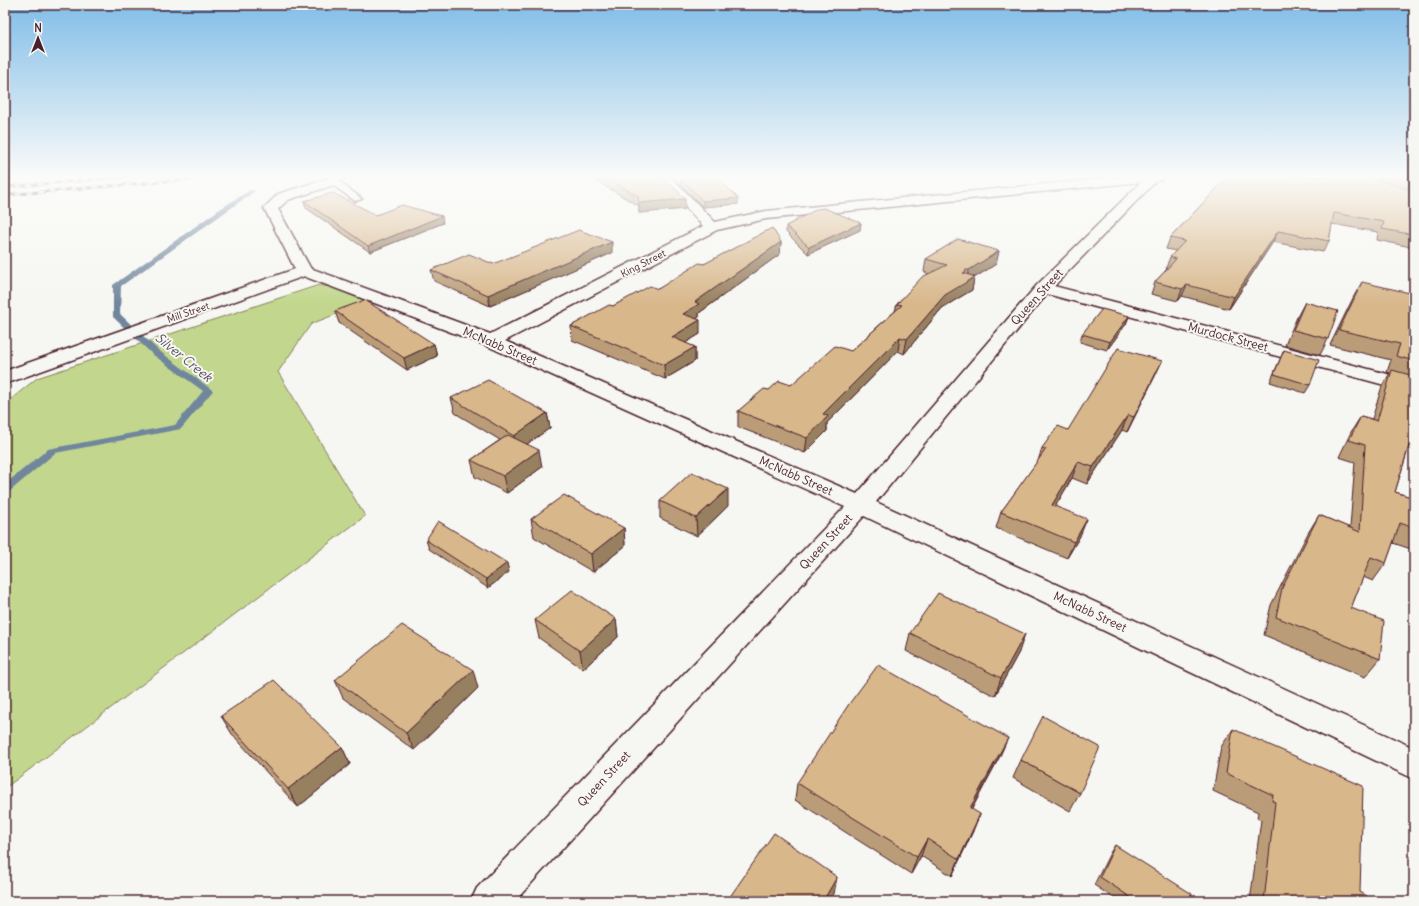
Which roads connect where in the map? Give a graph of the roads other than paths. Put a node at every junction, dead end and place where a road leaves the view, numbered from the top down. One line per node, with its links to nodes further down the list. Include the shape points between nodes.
1 (277, 219): 6 (street)
2 (704, 219): 5 (street)
3 (748, 219): 5 (street, King Street)
4 (1112, 219): 7 (street, Queen Street)
5 (712, 228): 8 (street, King Street)
6 (304, 271): 8 (street, McNabb Street); 9 (street, Mill Street)
7 (1043, 288): 10 (street, Murdock Street); 11 (street, Queen Street)
8 (492, 341): 11 (street, McNabb Street)
9 (5, 378)
10 (1414, 387)
11 (861, 505): 12 (street, McNabb Street); 13 (street, Queen Street)
12 (1414, 764)
13 (490, 901)

